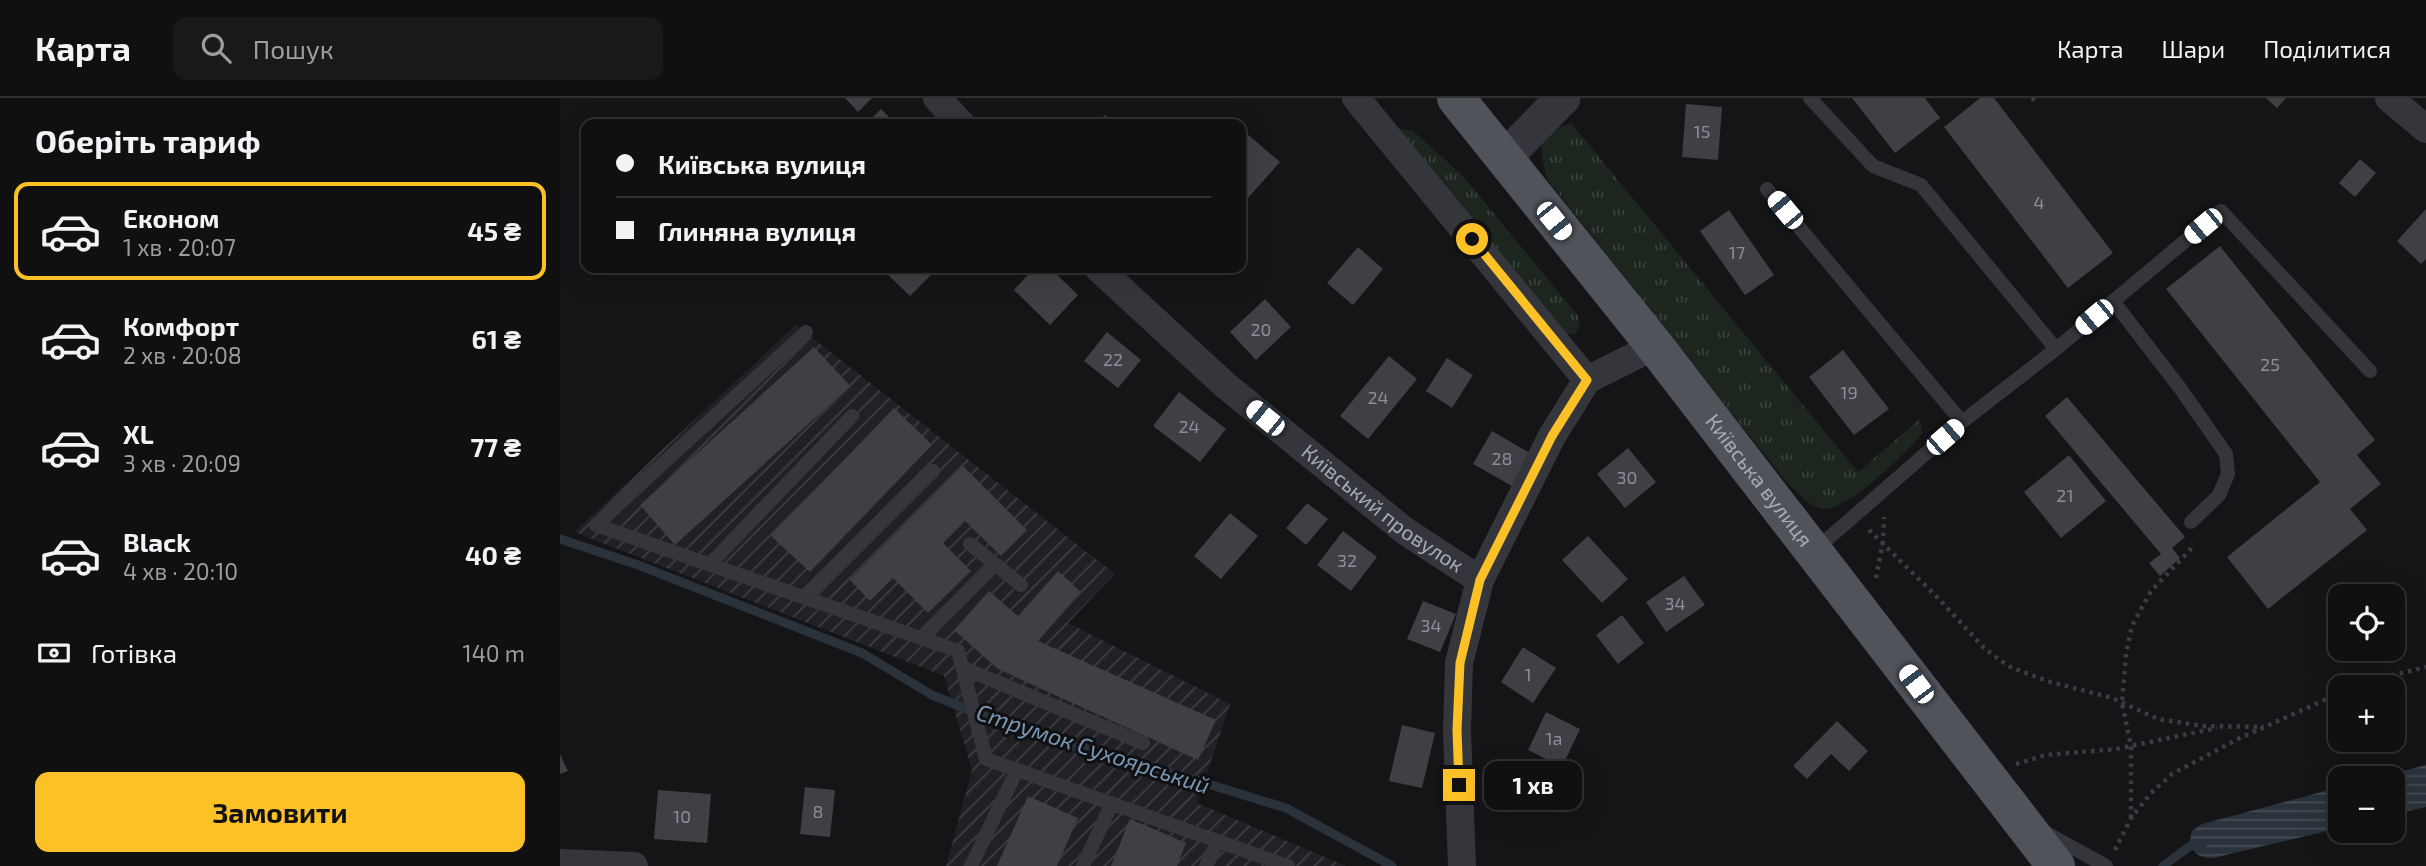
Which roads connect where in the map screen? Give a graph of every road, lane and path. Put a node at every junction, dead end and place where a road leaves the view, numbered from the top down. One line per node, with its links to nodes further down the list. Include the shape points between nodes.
1 (937, 98): 9 (street)
2 (1356, 98): 19 (street)
3 (1456, 98): 11 (main road, Київська вулиця)
4 (1563, 98): 11 (street)
5 (1810, 98): 17 (lane, via 1873,166 1922,185)
6 (2032, 98): 8 (path)
7 (2389, 98): 10 (street)
8 (2038, 104)
9 (956, 119)
10 (2426, 129)
11 (1504, 158): 16 (main road, Київська вулиця)
12 (1767, 188): 21 (lane)
13 (1103, 273): 32 (street, Київський провулок, via 1225,385 1405,531)
14 (2113, 301): 17 (lane); 18 (lane, via 2221,211); 25 (lane, via 2226,454 2228,474 2219,495)
15 (806, 332): 29 (lane, via 596,525)
16 (1656, 346): 19 (street); 28 (main road, Київська вулиця)
17 (2056, 349): 21 (lane)
18 (2370, 372)
19 (1587, 380): 32 (street, via 1552,436)
20 (852, 416): 29 (lane)
21 (1962, 422): 23 (lane)
22 (933, 471): 34 (lane)
23 (1892, 482): 24 (lane); 26 (path)
24 (1854, 516): 26 (path); 28 (lane)
25 (2191, 522): 40 (path, via 2195,535 2190,551 2151,591 2132,625)
26 (1882, 542): 31 (path); 40 (path, via 1984,648 2008,666)
27 (970, 544): 30 (lane)
28 (1814, 550): 48 (main road, Київська вулиця)
29 (710, 564): 34 (lane)
30 (995, 564): 33 (lane); 35 (lane)
31 (1876, 579)
32 (1480, 580): 57 (street, via 1460,663 1457,730)
33 (1021, 585)
34 (806, 598): 35 (lane)
35 (922, 638): 37 (lane, via 958,651)
36 (2426, 667): 38 (path)
37 (962, 668): 43 (lane); 46 (lane, via 986,759)
38 (2394, 675)
39 (2328, 698): 42 (path)
40 (2122, 703): 41 (path, via 2158,719); 44 (path)
41 (2225, 727): 42 (path); 44 (path)
42 (2264, 727): 49 (path, via 2172,774)
43 (1143, 743)
44 (2131, 746): 45 (path, via 2046,755); 49 (path)
45 (2016, 764)
46 (1017, 770): 47 (lane); 53 (lane)
47 (1112, 803): 50 (lane); 54 (lane)
48 (2018, 817): 58 (main road, Київська вулиця); 59 (lane)
49 (2131, 818): 59 (path)
50 (1217, 841): 55 (lane); 56 (lane)
51 (560, 863): 52 (street)
52 (634, 866)
53 (971, 866)
54 (1083, 866)
55 (1206, 866)
56 (1288, 866)
57 (1462, 866)
58 (2056, 866)
59 (2106, 866)

